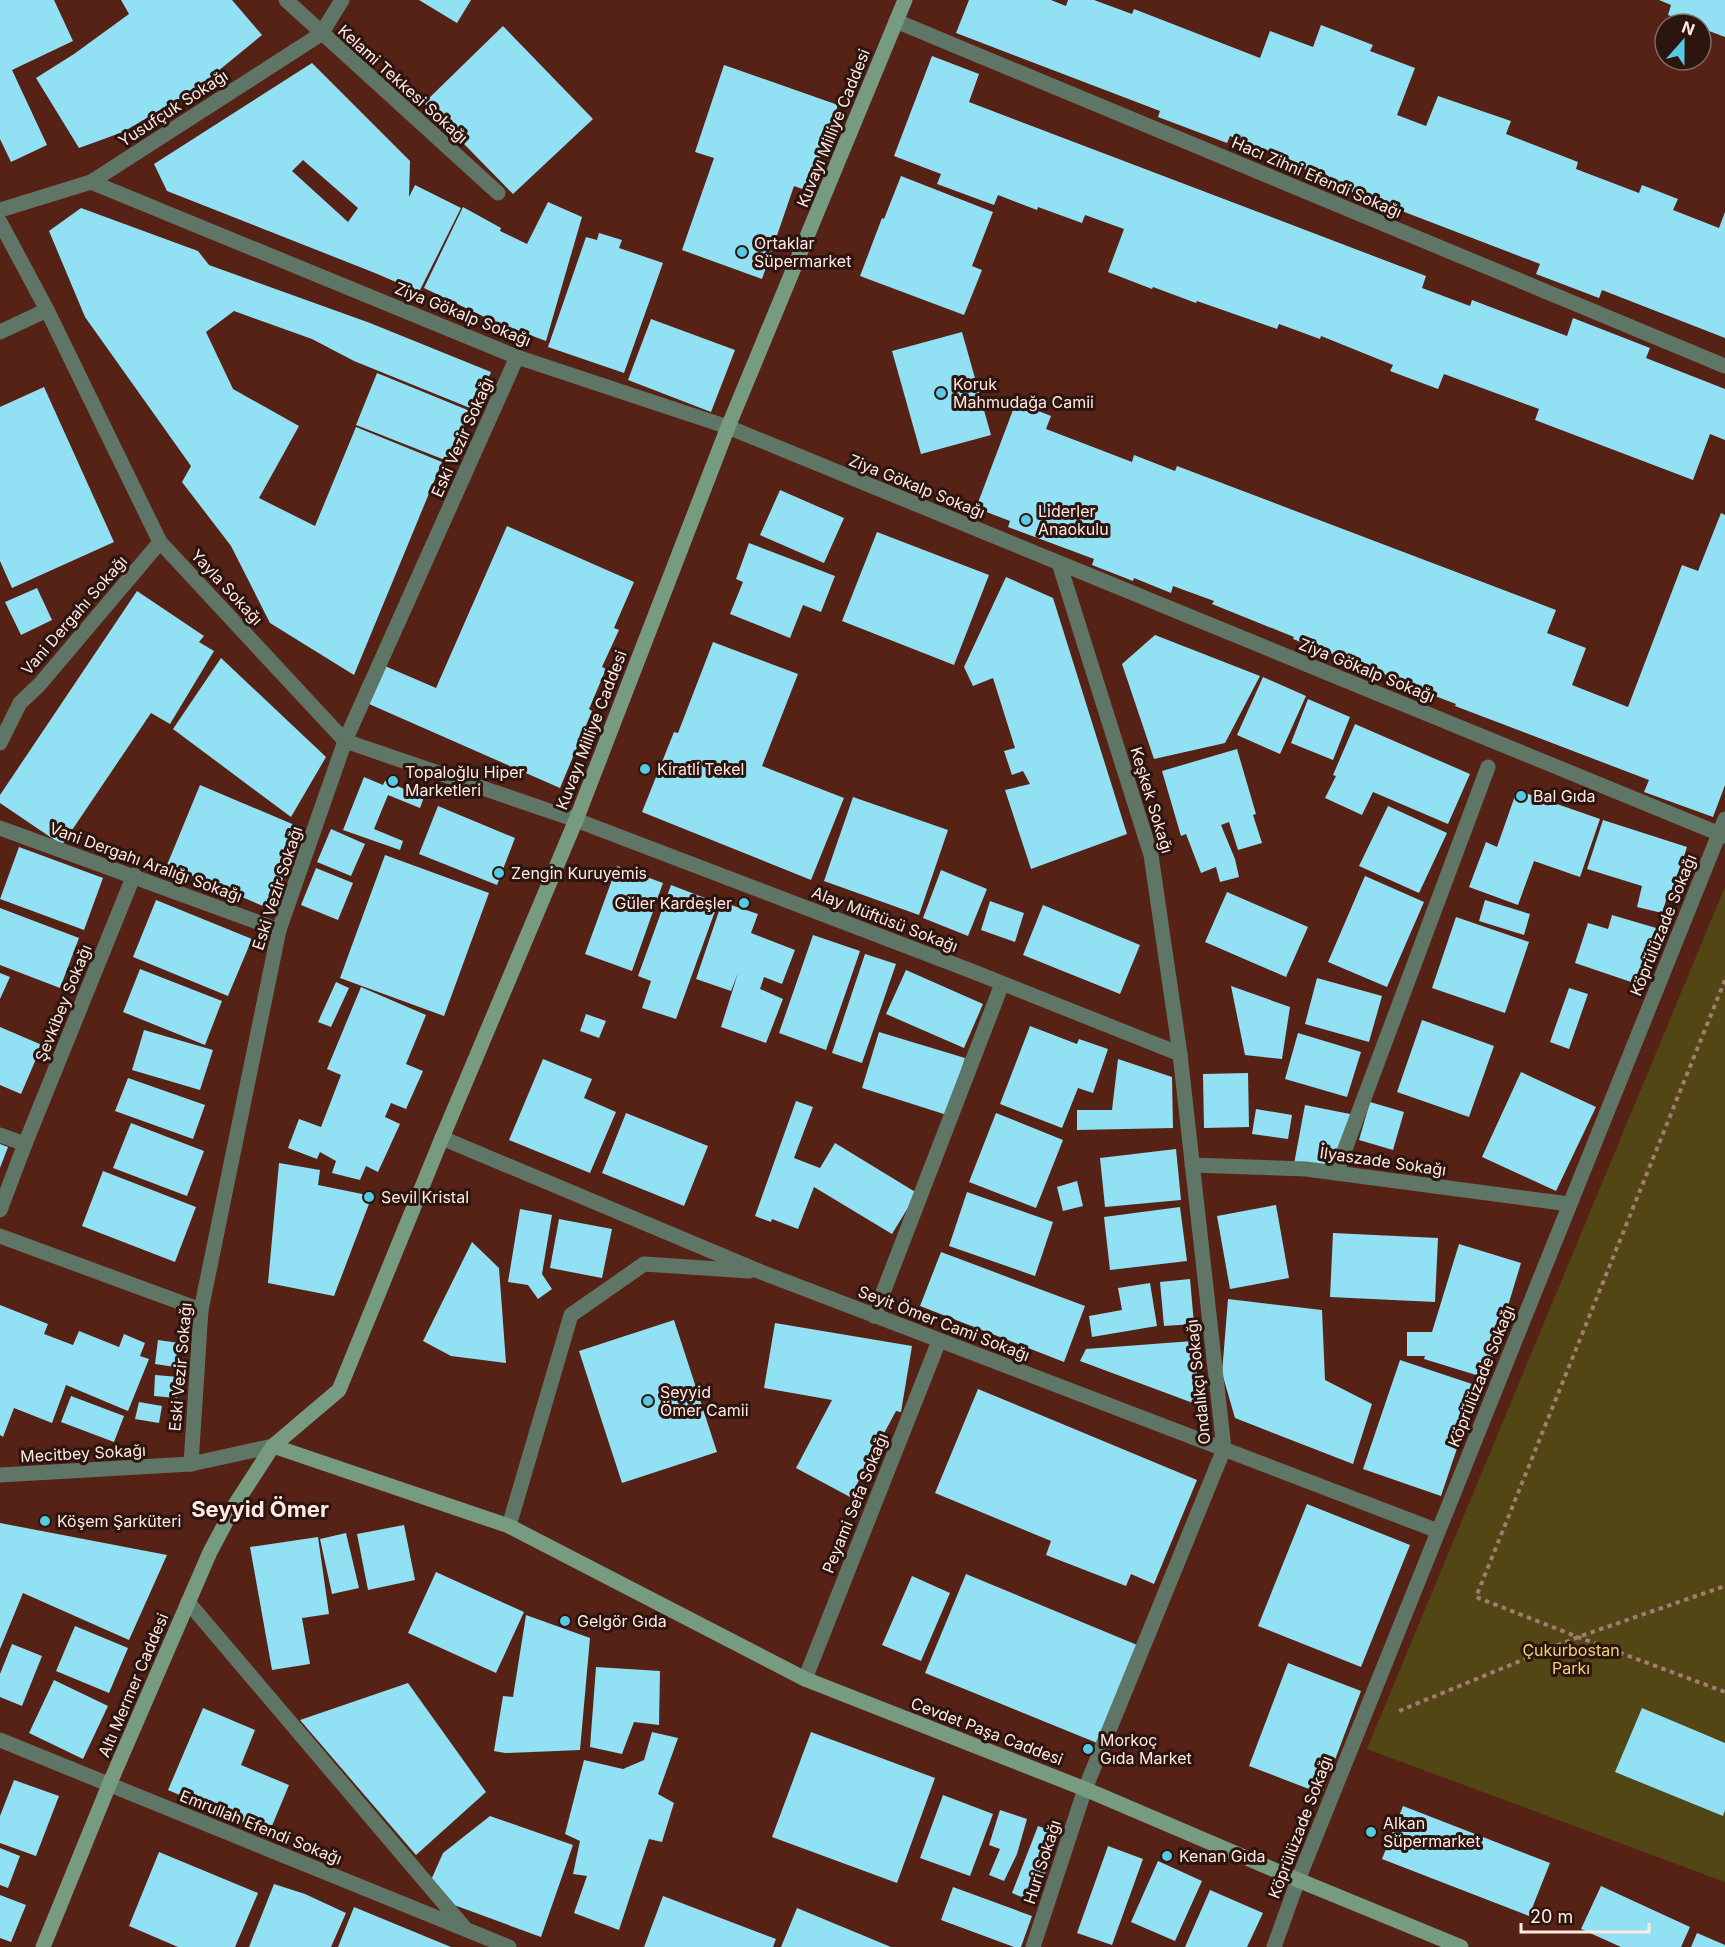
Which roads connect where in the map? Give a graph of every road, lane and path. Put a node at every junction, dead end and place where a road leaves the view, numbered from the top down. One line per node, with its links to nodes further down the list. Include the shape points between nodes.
1 (286, 0): 5 (street, Kelami Tekkesi Sokağı)
2 (342, 0): 5 (street, Yusufçuk Sokağı)
3 (905, 0): 4 (street, Kuvayı Milliye Caddesi)
4 (896, 21): 13 (street, Hacı Zihni Efendi Sokağı); 14 (street, Kuvayı Milliye Caddesi)
5 (321, 34): 6 (street, Yusufçuk Sokağı); 7 (street, Kelami Tekkesi Sokağı)
6 (91, 182): 8 (street, Yusufçuk Sokağı); 12 (street, Ziya Gökalp Sokağı)
7 (498, 193)
8 (0, 210)
9 (0, 222): 10 (street, Yayla Sokağı)
10 (46, 310): 11 (street); 15 (street, Yayla Sokağı)
11 (0, 332)
12 (517, 357): 14 (street, Ziya Gökalp Sokağı); 17 (street, Eski Vezir Sokağı)
13 (1725, 366)
14 (728, 427): 16 (street, Ziya Gökalp Sokağı); 21 (street, Kuvayı Milliye Caddesi)
15 (160, 542): 17 (street, Yayla Sokağı); 18 (street, Vani Dergahı Sokağı, via 20,703)
16 (1059, 563): 23 (street, Ziya Gökalp Sokağı); 28 (street, Keşkek Sokağı, via 1151,855)
17 (345, 741): 21 (street, Yayla Sokağı); 25 (street, Eski Vezir Sokağı)
18 (0, 743)
19 (1488, 767): 33 (street)
20 (1725, 819): 23 (street, Köprülüzade Sokağı)
21 (576, 820): 27 (street, Alay Müftüsü Sokağı); 30 (street, Kuvayı Milliye Caddesi)
22 (0, 828): 24 (street, Vani Dergahı Aralığı Sokağı)
23 (1722, 835): 34 (street, Köprülüzade Sokağı)
24 (134, 875): 25 (street, Vani Dergahı Aralığı Sokağı); 31 (street, Şevkibey Sokağı)
25 (279, 930): 38 (street, Eski Vezir Sokağı)
26 (1725, 980): 49 (path, via 1476,1597)
27 (1002, 984): 28 (street, Alay Müftüsü Sokağı); 39 (street)
28 (1180, 1054): 32 (street, Ondalıkçı Sokağı)
29 (0, 1135): 31 (street)
30 (442, 1138): 37 (street, Seyit Ömer Cami Sokağı); 41 (street, Kuvayı Milliye Caddesi, via 339,1390)
31 (25, 1144): 35 (street, Şevkibey Sokağı)
32 (1192, 1165): 33 (street, İlyaszade Sokağı); 42 (street, Ondalıkçı Sokağı)
33 (1336, 1173): 34 (street, İlyaszade Sokağı)
34 (1569, 1204): 46 (street, Köprülüzade Sokağı)
35 (0, 1210)
36 (0, 1236): 38 (street)
37 (761, 1272): 39 (street, Seyit Ömer Cami Sokağı); 45 (street, via 644,1264 571,1315)
38 (201, 1310): 43 (street, Eski Vezir Sokağı)
39 (874, 1316): 40 (street, Seyit Ömer Cami Sokağı)
40 (939, 1341): 42 (street, Seyit Ömer Cami Sokağı); 50 (street, Peyami Sefa Sokağı)
41 (273, 1446): 43 (street, Meсitbey Sokağı); 45 (street, Cevdet Paşa Caddesi); 48 (street, Altı Mermer Caddesi, via 231,1513)
42 (1224, 1449): 46 (street, Seyit Ömer Cami Sokağı); 55 (street, Ondalıkçı Sokağı)
43 (191, 1464): 44 (street, Meсitbey Sokağı)
44 (0, 1475)
45 (509, 1526): 50 (street, Cevdet Paşa Caddesi)
46 (1438, 1531): 52 (street, Köprülüzade Sokağı)
47 (1725, 1586): 49 (path)
48 (188, 1602): 54 (street, Altı Mermer Caddesi); 57 (street)
49 (1578, 1637): 51 (path); 52 (path)
50 (805, 1679): 55 (street, Cevdet Paşa Caddesi)
51 (1725, 1692)
52 (1359, 1727): 56 (street, Köprülüzade Sokağı)
53 (0, 1740): 54 (street, Emrullah Efendi Sokağı)
54 (109, 1785): 57 (street, Emrullah Efendi Sokağı); 58 (street, Altı Mermer Caddesi)
55 (1085, 1789): 56 (street, Cevdet Paşa Caddesi); 60 (street, Huri Sokağı)
56 (1298, 1880): 61 (street, Köprülüzade Sokağı); 62 (street, Cevdet Paşa Caddesi)
57 (465, 1929): 59 (street, Emrullah Efendi Sokağı)
58 (43, 1947)
59 (509, 1947)
60 (1033, 1947)
61 (1274, 1947)
62 (1461, 1947)

